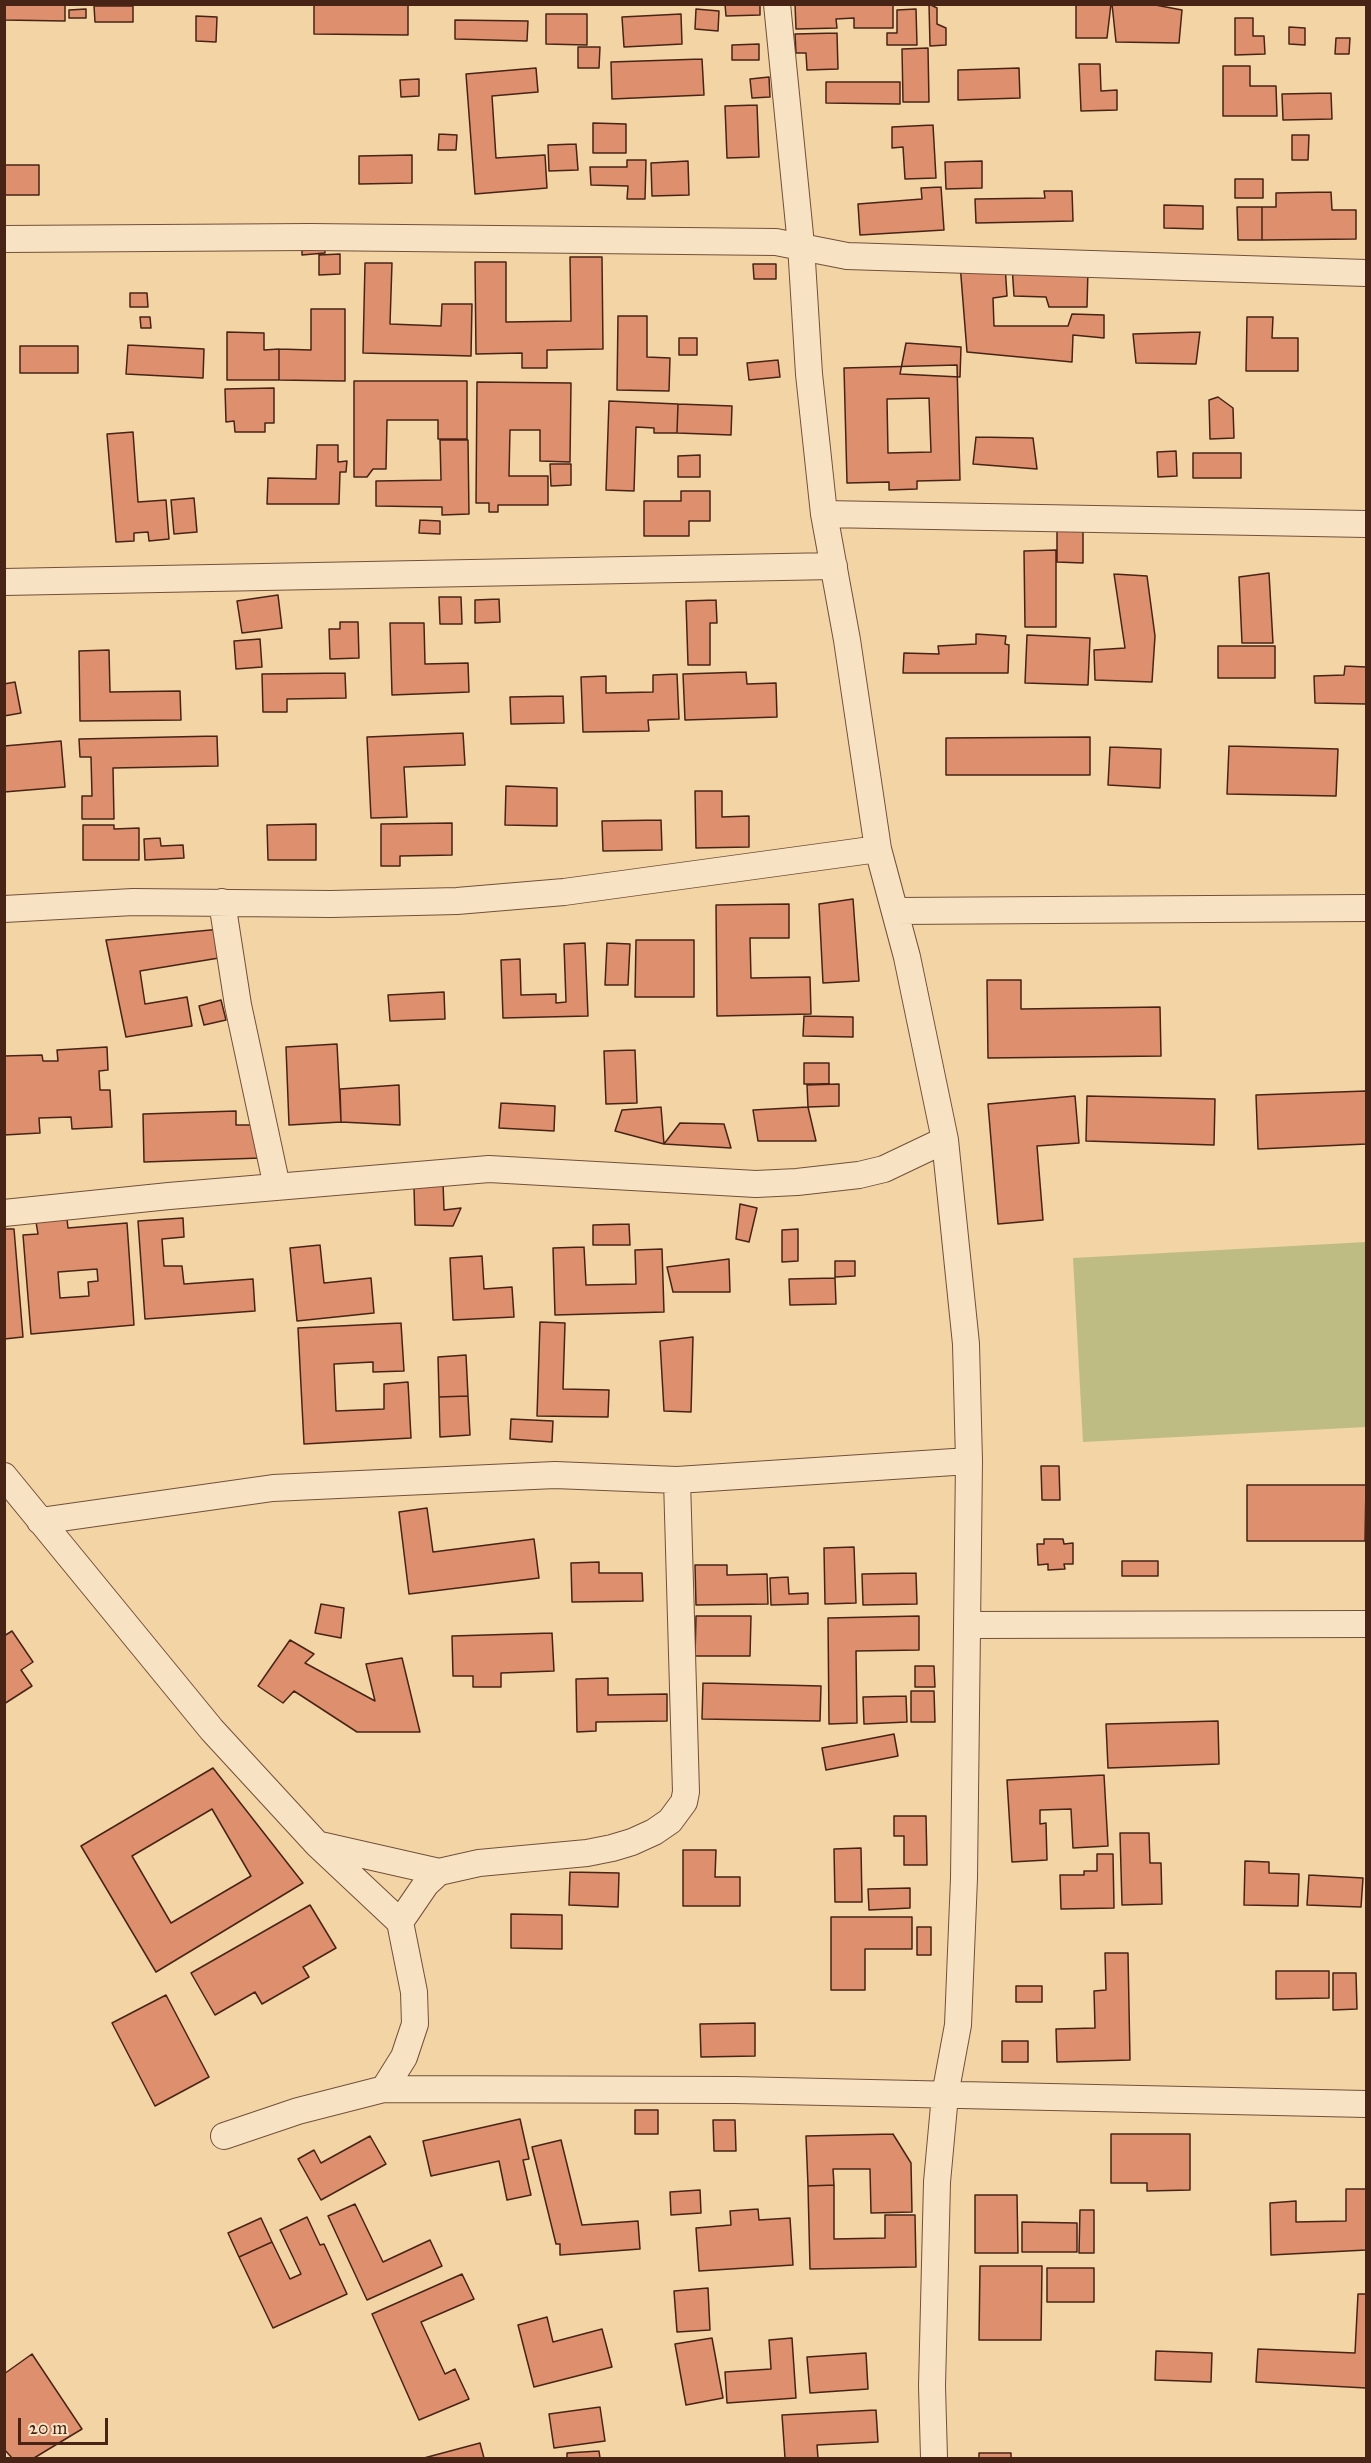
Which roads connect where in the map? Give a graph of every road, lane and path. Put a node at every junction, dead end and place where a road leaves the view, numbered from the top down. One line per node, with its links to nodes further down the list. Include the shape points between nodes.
1 (777, 4): 3 (street)
2 (4, 240): 3 (street, via 333,237)
3 (801, 245): 4 (street, via 847,256); 5 (street, via 809,374)
4 (1366, 273)
5 (824, 514): 6 (street); 7 (street)
6 (1366, 524)
7 (834, 566): 8 (street); 9 (street)
8 (4, 582)
9 (878, 849): 10 (street, via 564,892 457,901); 13 (street)
10 (222, 902): 12 (street); 15 (street, via 238,1005)
11 (1366, 908): 13 (street)
12 (4, 909)
13 (895, 911): 14 (street)
14 (945, 1140): 15 (street, via 884,1169 797,1182 756,1184 489,1169); 17 (street, via 966,1344)
15 (277, 1187): 16 (street)
16 (4, 1213)
17 (969, 1461): 19 (street); 22 (street)
18 (4, 1476): 20 (street)
19 (676, 1479): 20 (street, via 555,1475 273,1488); 24 (street, via 684,1802 670,1821 654,1832 612,1848 479,1863)
20 (40, 1521): 23 (street, via 212,1730)
21 (1366, 1624): 22 (street)
22 (967, 1625): 27 (street, via 961,1968 958,2025)
23 (317, 1844): 24 (street); 25 (street)
24 (439, 1872): 25 (street)
25 (400, 1922): 26 (street, via 414,1992 415,2024 404,2057)
26 (384, 2089): 27 (street, via 723,2090); 29 (street, via 307,2108)
27 (945, 2096): 28 (street); 30 (street, via 937,2182)
28 (1366, 2104)
29 (224, 2136)
30 (934, 2458)

